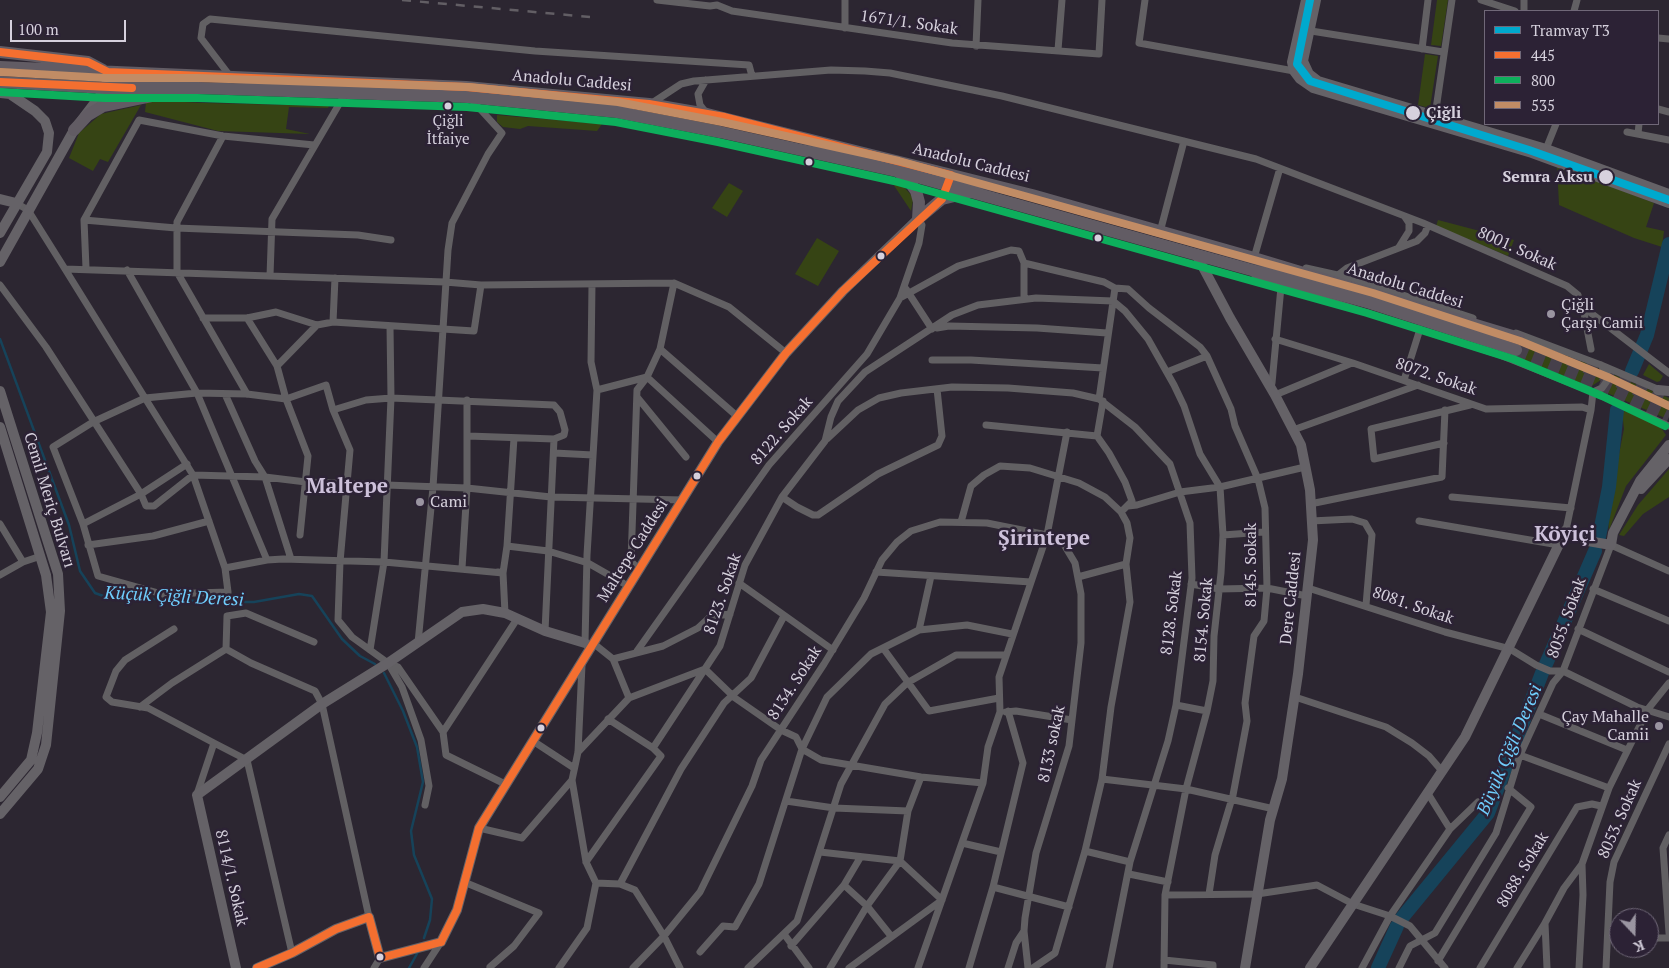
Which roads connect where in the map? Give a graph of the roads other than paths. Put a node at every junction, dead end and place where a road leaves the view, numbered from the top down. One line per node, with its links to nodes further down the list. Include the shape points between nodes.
1 (657, 0): 12 (street, 1671/1. Sokak, via 710,6)
2 (845, 0): 14 (street)
3 (978, 0): 16 (street)
4 (1062, 0): 18 (street)
5 (1102, 0): 18 (street, 1671/1. Sokak, via 1099,54)
6 (1146, 0): 23 (street, via 1139,43)
7 (1306, 0): 15 (street)
8 (1316, 0): 15 (street)
9 (1428, 0): 17 (street)
10 (1452, 0): 20 (street)
11 (1481, 0): 13 (street)
12 (717, 2): 14 (street, 1671/1. Sokak, via 732,11)
13 (1512, 10)
14 (846, 28): 16 (street, 1671/1. Sokak)
15 (1304, 30): 17 (street); 22 (street); 23 (street, via 1292,62)
16 (976, 46): 18 (street, 1671/1. Sokak)
17 (1422, 49): 20 (street)
18 (1058, 50)
19 (0, 52): 24 (highway, via 88,62)
20 (1443, 52): 36 (street)
21 (0, 67): 24 (highway, Anadolu Caddesi)
22 (1305, 67): 23 (street); 36 (street, via 1318,81)
23 (1294, 71): 51 (street, via 1313,88 1532,153)
24 (108, 72): 26 (highway, Anadolu Caddesi); 29 (street)
25 (752, 76): 26 (street, via 749,65 536,51 210,20 203,24 201,38); 27 (street, 8001. Sokak); 43 (street, 8001. Sokak, via 831,70 890,73)
26 (230, 78): 34 (highway, Anadolu Caddesi, via 466,87)
27 (706, 80): 34 (street, 8001. Sokak, via 681,84); 35 (street, via 698,94 700,105)
28 (0, 82): 29 (highway, Anadolu Caddesi)
29 (106, 88): 30 (highway, Anadolu Caddesi); 39 (street)
30 (198, 88): 32 (highway, Anadolu Caddesi); 39 (highway, via 103,106 88,115)
31 (0, 93): 54 (street, via 10,94 35,111 45,121 49,133 47,152)
32 (346, 94): 33 (highway, Anadolu Caddesi); 45 (street)
33 (468, 97): 48 (highway, Anadolu Caddesi, via 617,112); 80 (street, via 502,133 452,222)
34 (649, 104): 35 (highway, Anadolu Caddesi)
35 (708, 114): 49 (highway, Anadolu Caddesi)
36 (1435, 116): 46 (street)
37 (1556, 125): 46 (street)
38 (1639, 125): 41 (street)
39 (74, 130): 55 (street)
40 (1628, 132): 41 (street)
41 (1638, 134): 44 (street)
42 (223, 136): 45 (street); 59 (street, via 139,120); 62 (street)
43 (1184, 140): 47 (street, 8001. Sokak); 64 (street)
44 (1669, 140)
45 (314, 146): 63 (street, via 272,219)
46 (1546, 149): 51 (street)
47 (1280, 168): 57 (street, 8001. Sokak); 69 (street)
48 (896, 171): 49 (highway, Anadolu Caddesi); 58 (highway, via 916,191)
49 (949, 180): 50 (highway, Anadolu Caddesi); 53 (highway); 64 (highway, Anadolu Caddesi, via 1032,195)
50 (970, 192): 53 (highway); 68 (highway, Anadolu Caddesi)
51 (1668, 198)
52 (0, 199): 54 (street)
53 (942, 199): 58 (highway)
54 (16, 203): 55 (street); 56 (street)
55 (28, 210): 60 (street); 74 (street)
56 (5, 215): 60 (street); 65 (street)
57 (1404, 217): 61 (street, 8001. Sokak); 67 (street, via 1409,223 1409,232)
58 (918, 219): 85 (street, 8122. Sokak, via 922,225 919,243); 105 (street, Maltepe Caddesi, via 843,291)
59 (84, 220): 62 (street); 73 (street)
60 (21, 222): 70 (street)
61 (1428, 225): 67 (street, via 1425,234 1417,241); 92 (street, 8001. Sokak, via 1567,286 1578,295)
62 (176, 228): 63 (street); 76 (street)
63 (270, 231): 66 (street, via 358,235); 78 (street)
64 (1160, 232): 69 (highway, Anadolu Caddesi)
65 (0, 233)
66 (391, 240)
67 (1398, 248): 77 (street, via 1347,268)
68 (1196, 254): 72 (highway, Anadolu Caddesi, via 1518,344); 86 (street); 129 (street, Dere Caddesi)
69 (1254, 258): 72 (highway, Anadolu Caddesi)
70 (0, 262)
71 (1024, 263): 87 (street, 8145. Sokak, via 1104,282); 88 (street, via 1019,251 1011,250 958,266); 90 (street)
72 (1281, 266): 77 (street, via 1300,266)
73 (86, 268): 74 (street); 75 (street)
74 (66, 269): 132 (street)
75 (126, 270): 76 (street); 126 (street)
76 (177, 272): 78 (street); 93 (street)
77 (1338, 275): 110 (street, via 1498,326)
78 (270, 276): 79 (street)
79 (335, 278): 80 (street); 95 (street)
80 (445, 282): 84 (street); 98 (street)
81 (674, 283): 82 (street); 103 (street); 105 (street, via 729,307)
82 (592, 284): 84 (street); 121 (street, via 591,362)
83 (0, 285): 143 (street, via 46,348)
84 (480, 285): 98 (street, via 474,331)
85 (904, 285): 88 (street); 89 (street, 8122. Sokak)
86 (1281, 287): 100 (street); 102 (street)
87 (1115, 288): 91 (street); 107 (street, 8145. Sokak, via 1128,289 1200,347)
88 (908, 293): 89 (street); 99 (street)
89 (900, 298): 106 (street, 8122. Sokak)
90 (1024, 299): 91 (street, 8123. Sokak); 99 (street, 8123. Sokak, via 978,305 952,315)
91 (1113, 301): 101 (street); 114 (street, 8154. Sokak, via 1148,339)
92 (1583, 307): 104 (street); 115 (street, 8001. Sokak)
93 (203, 318): 94 (street); 128 (street)
94 (246, 318): 96 (street, via 276,312); 111 (street)
95 (333, 322): 96 (street); 97 (street)
96 (317, 324): 111 (street)
97 (390, 326): 98 (street); 133 (street)
98 (441, 327): 135 (street)
99 (932, 329): 101 (street, via 998,327); 113 (street, 8123. Sokak)
100 (1420, 329): 117 (street); 125 (street, via 1500,355)
101 (1107, 333): 112 (street)
102 (1276, 339): 109 (street, 8072. Sokak); 118 (street)
103 (660, 349): 116 (street); 142 (street)
104 (1591, 349)
105 (786, 353): 142 (street, Maltepe Caddesi)
106 (867, 354): 113 (street); 249 (street, 8122. Sokak, via 769,464)
107 (1206, 356): 114 (street); 167 (street, 8145. Sokak)
108 (932, 360): 112 (street)
109 (1353, 362): 117 (street, 8072. Sokak); 129 (street)
110 (1601, 365): 122 (street); 125 (street, via 1607,381 1602,388)
111 (278, 366): 134 (street)
112 (1103, 368): 137 (street)
113 (865, 372): 153 (street, 8123. Sokak, via 838,401)
114 (1167, 372): 173 (street, 8154. Sokak, via 1184,406 1200,454)
115 (1669, 373)
116 (647, 377): 121 (street); 131 (street, via 637,390); 154 (street)
117 (1404, 380): 119 (street, 8072. Sokak)
118 (1272, 383)
119 (1418, 385): 138 (street, 8072. Sokak); 147 (street)
120 (937, 389): 137 (street, 8128. Sokak, via 1008,388 1073,393); 153 (street, 8128. Sokak, via 879,398 858,410); 178 (street, via 942,436 938,446 870,479 818,515 797,508)
121 (598, 390): 158 (street)
122 (1658, 390): 124 (street); 130 (street)
123 (0, 391): 307 (street, Cemil Meriç Bulvarı, via 58,574 60,610 46,745 38,769)
124 (1669, 391)
125 (1592, 392): 141 (street); 145 (street)
126 (197, 393): 127 (street); 132 (street); 165 (street)
127 (225, 394): 128 (street); 166 (street)
128 (247, 394): 134 (street)
129 (1275, 394): 147 (street, Dere Caddesi)
130 (1669, 394)
131 (637, 397): 159 (street); 181 (street)
132 (145, 398): 143 (street); 161 (street)
133 (391, 398): 135 (street); 139 (street, via 366,400); 170 (street)
134 (286, 399): 139 (street, via 326,385); 168 (street, via 308,456)
135 (439, 399): 136 (street); 171 (street)
136 (467, 400): 149 (street); 152 (street, via 554,404 566,430 564,436)
137 (1101, 400): 150 (street); 174 (street, 8128. Sokak, via 1135,427 1170,464)
138 (1472, 404): 140 (street); 141 (street, 8072. Sokak, via 1486,409 1582,407)
139 (333, 410): 169 (street, via 350,450)
140 (1445, 410): 155 (street); 155 (street, via 1371,429 1374,459)
141 (1591, 410): 186 (street)
142 (738, 417): 154 (street, Maltepe Caddesi)
143 (93, 422): 176 (street); 193 (street, via 53,447)
144 (986, 425): 148 (street)
145 (1669, 426)
146 (0, 427): 204 (street, Cemil Meriç Bulvarı)
147 (1293, 430): 162 (street, Dere Caddesi, via 1301,445)
148 (1066, 432): 150 (street); 164 (street)
149 (468, 436): 151 (street); 172 (street)
150 (1097, 436): 185 (street, via 1125,482 1132,501)
151 (514, 438): 152 (street); 175 (street)
152 (554, 439): 157 (street)
153 (825, 441): 178 (street, 8123. Sokak)
154 (718, 442): 182 (street, Maltepe Caddesi)
155 (1444, 443): 183 (street, via 1442,477)
156 (1669, 445): 184 (street, via 1640,481)
157 (554, 453): 158 (street); 177 (street)
158 (593, 455): 180 (street)
159 (686, 457)
160 (1669, 459): 184 (street)
161 (187, 464): 163 (street); 176 (street)
162 (1305, 467): 167 (street); 183 (street, Dere Caddesi)
163 (193, 475): 165 (street); 176 (street, via 154,506 146,506); 189 (street)
164 (1058, 475): 187 (street, via 1094,489); 191 (street, via 1030,468 1000,466 971,486); 198 (street)
165 (234, 476): 166 (street); 205 (street)
166 (265, 477): 168 (street); 206 (street)
167 (1258, 479): 173 (street); 195 (street, 8145. Sokak, via 1265,508)
168 (306, 482): 169 (street); 196 (street)
169 (346, 484): 170 (street); 208 (street)
170 (388, 486): 171 (street); 209 (street)
171 (433, 487): 172 (street); 212 (street)
172 (467, 488): 175 (street); 214 (street)
173 (1220, 488): 174 (street); 197 (street, 8154. Sokak)
174 (1180, 492): 185 (street); 225 (street, 8128. Sokak, via 1190,523)
175 (510, 493): 177 (street); 202 (street)
176 (141, 494): 193 (street)
177 (551, 497): 180 (street); 203 (street)
178 (782, 497): 224 (street, 8123. Sokak, via 745,565)
179 (1452, 497): 186 (street)
180 (591, 498): 181 (street); 210 (street)
181 (633, 498): 182 (street); 215 (street, via 631,561)
182 (683, 500): 215 (street, Maltepe Caddesi)
183 (1310, 504): 190 (street, Dere Caddesi)
184 (1627, 505): 201 (street, 8055. Sokak)
185 (1128, 506): 187 (street)
186 (1571, 508): 194 (street)
187 (1121, 512): 211 (street, via 1130,538)
188 (1419, 520): 200 (street)
189 (209, 521): 199 (street, via 152,536); 213 (street)
190 (1312, 521): 229 (street, Dere Caddesi); 230 (street, via 1352,519 1365,523 1372,535)
191 (961, 522): 198 (street, 8134. Sokak, via 987,523); 217 (street, 8134. Sokak, via 940,522 911,531 897,542)
192 (0, 524): 207 (street)
193 (83, 524): 199 (street)
194 (1566, 530): 200 (street); 201 (street, via 1588,541)
195 (1264, 532): 197 (street); 226 (street, 8145. Sokak)
196 (300, 535)
197 (1223, 535): 227 (street, 8154. Sokak)
198 (1047, 536): 221 (street, 8133 sokak, via 1062,543 1075,563); 222 (street)
199 (88, 545): 213 (street, via 98,576 162,594 228,592)
200 (1559, 545): 246 (street)
201 (1608, 545): 216 (street); 228 (street, 8055. Sokak)
202 (507, 546): 203 (street); 218 (street)
203 (548, 551): 210 (street); 238 (street)
204 (41, 556): 207 (street); 298 (street, Cemil Meriç Bulvarı, via 51,612 37,733 31,760)
205 (267, 560): 206 (street); 213 (street)
206 (291, 560): 208 (street)
207 (23, 562): 219 (street)
208 (340, 562): 209 (street); 247 (street, via 338,620 352,637)
209 (384, 562): 212 (street); 247 (street)
210 (588, 563): 223 (street); 243 (street)
211 (1126, 564): 221 (street); 288 (street, via 1130,602)
212 (426, 565): 214 (street); 218 (street); 242 (street)
213 (225, 568)
214 (462, 568): 218 (street)
215 (639, 570): 243 (street, Maltepe Caddesi)
216 (1669, 571)
217 (876, 572): 220 (street); 248 (street, 8134. Sokak)
218 (503, 573): 231 (street)
219 (0, 576)
220 (931, 576): 222 (street); 239 (street)
221 (1078, 577): 272 (street, 8133 sokak, via 1081,643)
222 (1031, 582): 240 (street)
223 (623, 584)
224 (739, 584): 232 (street, 8123. Sokak); 233 (street)
225 (1191, 584): 227 (street, 8081. Sokak); 264 (street, 8128. Sokak)
226 (1267, 588): 227 (street, 8081. Sokak); 229 (street, 8081. Sokak); 299 (street, 8145. Sokak, via 1264,621 1254,636 1245,703 1247,721)
227 (1219, 589): 267 (street, 8154. Sokak)
228 (1593, 589): 235 (street); 237 (street, 8055. Sokak)
229 (1307, 592): 230 (street, 8081. Sokak); 260 (street, Dere Caddesi)
230 (1366, 605): 246 (street, 8081. Sokak, via 1452,634)
231 (505, 613): 234 (street); 242 (street, via 483,609 462,612)
232 (730, 614): 249 (street, via 711,616 698,628 663,646); 254 (street, 8123. Sokak, via 720,646)
233 (784, 616): 248 (street); 259 (street, via 751,678)
234 (517, 619): 238 (street); 274 (street)
235 (1669, 620)
236 (174, 629): 265 (street, via 125,660 116,671 106,697 112,702)
237 (1578, 629): 255 (street, 8055. Sokak); 256 (street)
238 (545, 630): 243 (street)
239 (919, 630): 240 (street, via 967,625); 244 (street)
240 (1012, 634): 250 (street)
241 (314, 642): 245 (street, via 246,613 227,616)
242 (418, 643): 253 (street)
243 (589, 643): 251 (street); 252 (street, Maltepe Caddesi)
244 (883, 648): 257 (street); 279 (street, via 871,654 827,697)
245 (226, 649): 263 (street, via 315,691); 265 (street)
246 (1510, 649): 255 (street, 8081. Sokak, via 1550,671); 286 (street, via 1465,737)
247 (370, 650): 253 (street)
248 (833, 650): 273 (street, 8134. Sokak)
249 (637, 651): 251 (street)
250 (1005, 655): 257 (street, via 956,655); 262 (street, via 999,677)
251 (613, 659): 261 (street)
252 (582, 661): 275 (street, Maltepe Caddesi); 281 (street)
253 (388, 663): 263 (street); 274 (street, via 398,667); 302 (street, via 402,687 421,740 428,786)
254 (705, 669): 259 (street); 261 (street); 278 (street, 8123. Sokak)
255 (1563, 671): 266 (street, via 1637,707); 269 (street, 8055. Sokak, via 1553,683)
256 (1669, 672)
257 (907, 683): 262 (street, via 928,711); 284 (street, via 885,704)
258 (1669, 683): 266 (street)
259 (733, 696): 273 (street); 324 (street, via 724,703 681,770)
260 (1295, 697): 286 (street, via 1386,727 1429,756); 305 (street, Dere Caddesi)
261 (629, 698): 271 (street)
262 (999, 698): 268 (street)
263 (322, 704): 283 (street); 335 (street)
264 (1176, 705): 267 (street); 292 (street, 8128. Sokak)
265 (140, 707): 276 (street, via 148,708)
266 (1648, 709): 270 (street); 280 (street)
267 (1208, 711): 295 (street, 8154. Sokak)
268 (1004, 712): 272 (street); 290 (street, via 988,747); 314 (street, via 1022,763)
269 (1539, 714): 280 (street); 282 (street, 8055. Sokak)
270 (1669, 717)
271 (608, 719): 278 (street); 281 (street)
272 (1072, 720): 330 (street, 8133 sokak, via 1066,754 1036,852)
273 (781, 730): 279 (street, via 796,737); 342 (street, 8134. Sokak, via 761,760 752,786 700,892)
274 (443, 732): 291 (street, via 446,755)
275 (533, 741): 285 (street); 291 (street, Maltepe Caddesi)
276 (214, 744): 283 (street); 297 (street)
277 (1669, 744): 381 (street, 8053. Sokak, via 1614,862)
278 (654, 748): 317 (street, via 662,756)
279 (802, 748): 284 (street, via 821,760); 300 (street)
280 (1628, 750): 294 (street)
281 (578, 752): 285 (street)
282 (1520, 755): 293 (street, 8055. Sokak); 294 (street)
283 (247, 760): 297 (street); 348 (street)
284 (852, 765): 287 (street); 304 (street, via 841,784)
285 (574, 768): 289 (street)
286 (1442, 771): 296 (street)
287 (921, 777): 290 (street); 306 (street)
288 (1102, 779): 292 (street); 312 (street)
289 (572, 780): 308 (street, via 522,838); 317 (street)
290 (983, 783): 311 (street)
291 (505, 784): 308 (street, Maltepe Caddesi)
292 (1154, 786): 295 (street); 318 (street, 8128. Sokak)
293 (1508, 788): 344 (street, 8055. Sokak, via 1490,845 1435,932); 351 (street, via 1531,807)
294 (1608, 788): 303 (street)
295 (1186, 789): 299 (street); 322 (street, 8154. Sokak)
296 (1427, 792): 309 (street); 332 (street)
297 (197, 795): 353 (street, 8114/1. Sokak)
298 (0, 797)
299 (1232, 800): 305 (street); 327 (street, 8145. Sokak, via 1215,855)
300 (786, 801): 304 (street); 347 (street, via 759,884 734,927 723,926)
301 (1478, 802): 309 (street)
302 (425, 805)
303 (1601, 806): 319 (street); 377 (street, 8088. Sokak, via 1578,807)
304 (834, 808): 306 (street); 313 (street)
305 (1274, 809): 328 (street, Dere Caddesi)
306 (908, 811): 316 (street)
307 (0, 814)
308 (479, 828): 321 (street, Maltepe Caddesi)
309 (1450, 829): 336 (street)
310 (1669, 835): 337 (street, via 1663,848)
311 (962, 843): 314 (street); 331 (street)
312 (1085, 851): 318 (street); 334 (street)
313 (820, 852): 315 (street); 341 (street, via 796,921)
314 (1001, 852): 326 (street)
315 (860, 858): 316 (street); 325 (street)
316 (900, 861): 331 (street); 333 (street)
317 (586, 862): 323 (street)
318 (1130, 862): 320 (street, 8128. Sokak)
319 (1582, 864): 338 (street); 380 (street)
320 (1128, 874): 322 (street); 369 (street, 8128. Sokak)
321 (464, 882): 345 (street, Maltepe Caddesi, via 457,910); 352 (street, via 539,913 514,946)
322 (1168, 882): 329 (street, 8154. Sokak)
323 (596, 883): 324 (street); 357 (street, via 587,928)
324 (620, 884): 342 (street, via 635,890)
325 (844, 885): 333 (street); 346 (street)
326 (993, 887): 330 (street); 365 (street)
327 (1209, 894): 328 (street); 329 (street)
328 (1257, 894): 332 (street, via 1317,885); 372 (street, Dere Caddesi)
329 (1165, 895): 350 (street, 8154. Sokak)
330 (1029, 897): 334 (street); 339 (street, 8133 sokak)
331 (942, 900): 343 (street); 364 (street)
332 (1353, 904): 336 (street); 373 (street)
333 (867, 906): 343 (street); 362 (street)
334 (1069, 907): 368 (street, via 1055,953)
335 (369, 917): 348 (street, via 336,929); 349 (street)
336 (1391, 917): 344 (street, via 1406,924); 374 (street)
337 (1669, 921): 340 (street)
338 (1545, 923): 378 (street); 379 (street)
339 (1024, 931): 366 (street, via 1016,943); 367 (street, 8133 sokak)
340 (1669, 933)
341 (784, 934): 346 (street); 360 (street)
342 (664, 936): 358 (street, 8134. Sokak); 359 (street)
343 (891, 936): 363 (street)
344 (1421, 940): 351 (street); 375 (street, 8055. Sokak, via 1410,946)
345 (441, 942): 349 (street); 356 (street)
346 (791, 946): 361 (street)
347 (700, 952)
348 (292, 953): 354 (street)
349 (380, 958): 355 (street)
350 (1164, 960): 370 (street, 8154. Sokak); 371 (street, via 1213,965)
351 (1438, 961): 376 (street)
352 (490, 967)
353 (236, 968)
354 (257, 968)
355 (374, 968)
356 (424, 968)
357 (559, 968)
358 (633, 968)
359 (680, 968)
360 (748, 968)
361 (809, 968)
362 (830, 968)
363 (848, 968)
364 (918, 968)
365 (969, 968)
366 (1008, 968)
367 (1028, 968)
368 (1033, 968)
369 (1109, 968)
370 (1164, 968)
371 (1213, 968)
372 (1245, 968)
373 (1310, 968)
374 (1362, 968)
375 (1399, 968)
376 (1445, 968)
377 (1480, 968)
378 (1517, 968)
379 (1547, 968)
380 (1579, 968)
381 (1606, 968)

